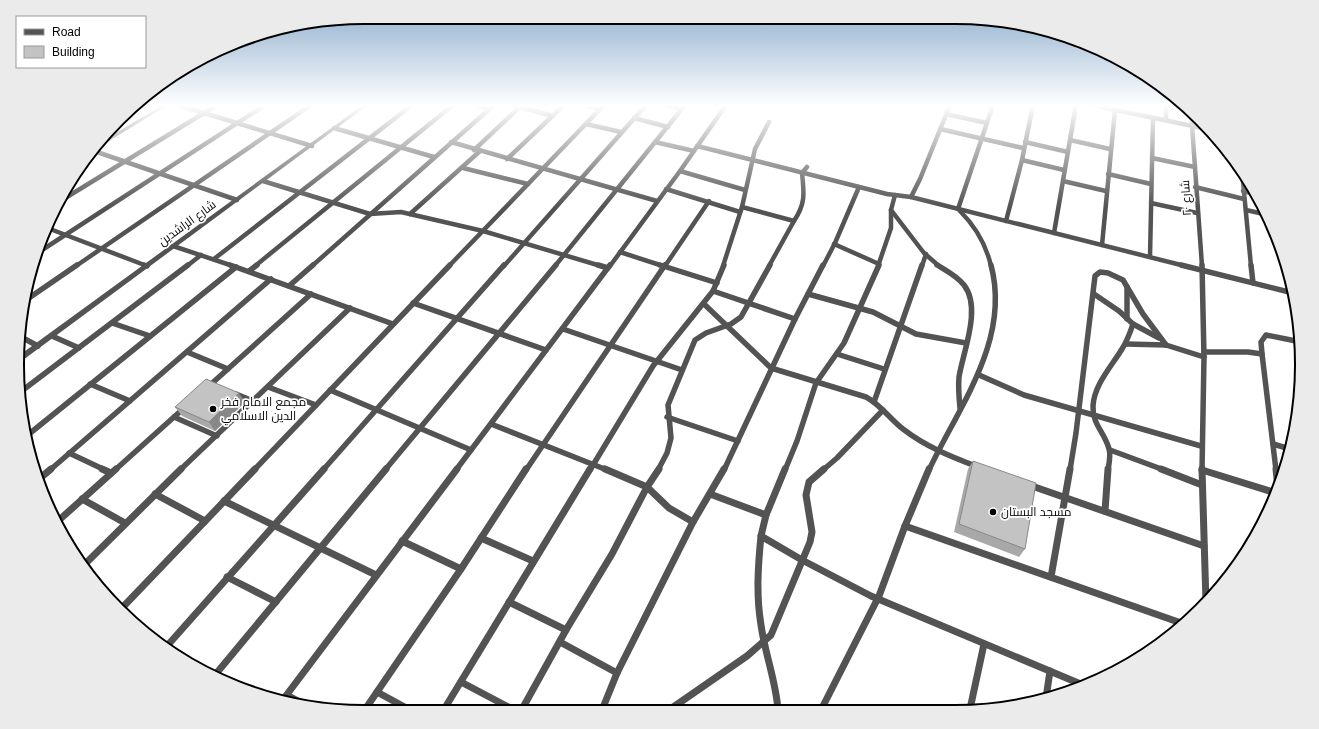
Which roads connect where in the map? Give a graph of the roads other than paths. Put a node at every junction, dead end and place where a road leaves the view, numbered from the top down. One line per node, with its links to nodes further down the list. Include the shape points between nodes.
1 (163, 139): 42 (street)
2 (213, 139): 49 (street)
3 (263, 139): 58 (street)
4 (291, 139): 28 (street)
5 (321, 139): 28 (street, شارع الراشدين)
6 (369, 139): 67 (street)
7 (373, 139): 29 (street)
8 (409, 139): 29 (street)
9 (454, 139): 25 (street)
10 (486, 139): 33 (street)
11 (528, 139): 39 (street)
12 (571, 139): 46 (street)
13 (616, 139): 52 (street)
14 (657, 139): 26 (street)
15 (703, 139): 31 (street)
16 (760, 139): 40 (street)
17 (936, 139): 70 (street)
18 (983, 139): 78 (street)
19 (987, 139): 30 (street)
20 (1026, 139): 27 (street)
21 (1111, 139): 32 (street)
22 (1153, 139): 38 (street)
23 (1193, 139): 44 (street, شارع ٢٠)
24 (1070, 140): 32 (street); 36 (street)
25 (451, 142): 33 (street); 37 (street)
26 (655, 142): 31 (street); 62 (street)
27 (1025, 142): 30 (street); 36 (street)
28 (312, 146): 53 (street, شارع الراشدين)
29 (399, 147): 37 (street); 75 (street)
30 (1023, 148): 41 (street)
31 (696, 149): 40 (street); 48 (street)
32 (1110, 149): 51 (street)
33 (474, 150): 34 (street)
34 (480, 151): 39 (street); 45 (street)
35 (98, 152): 42 (street)
36 (1068, 152): 47 (street)
37 (434, 157): 83 (street)
38 (1152, 158): 44 (street); 57 (street)
39 (507, 159): 46 (street)
40 (752, 160): 50 (street); 63 (street)
41 (1022, 160): 47 (street); 86 (street)
42 (125, 162): 49 (street); 68 (street)
43 (807, 167): 50 (street)
44 (1195, 167): 60 (street, شارع ٢٠)
45 (463, 168): 56 (street); 84 (street)
46 (542, 169): 52 (street); 56 (street)
47 (1064, 170): 54 (street)
48 (680, 171): 61 (street); 63 (street)
49 (159, 174): 58 (street); 90 (street)
50 (802, 174): 59 (street); 85 (street, via 805,197)
51 (1108, 174): 57 (street); 64 (street)
52 (580, 179): 62 (street); 91 (street)
53 (263, 181): 67 (street); 72 (street, شارع الراشدين)
54 (1063, 181): 64 (street); 89 (street)
55 (1243, 183): 65 (street)
56 (528, 184): 88 (street)
57 (1151, 184): 76 (street)
58 (194, 186): 72 (street); 96 (street)
59 (859, 187): 69 (street); 92 (street)
60 (1195, 187): 71 (street); 81 (street, شارع ٢٠)
61 (666, 189): 73 (street); 74 (street)
62 (616, 190): 73 (street); 100 (street)
63 (745, 190): 77 (street)
64 (1106, 191): 94 (street)
65 (1243, 191): 66 (street); 71 (street)
66 (1248, 192)
67 (300, 193): 75 (street); 102 (street)
68 (69, 196)
69 (895, 196): 70 (street); 79 (street)
70 (911, 197): 78 (street)
71 (1244, 199): 80 (street)
72 (237, 200): 93 (street, شارع الراشدين)
73 (657, 201): 97 (street)
74 (709, 201): 77 (street); 106 (street)
75 (333, 203): 83 (street); 109 (street)
76 (1151, 203): 81 (street); 101 (street)
77 (741, 209): 85 (street); 111 (street)
78 (958, 209): 86 (street); 158 (street, via 971,220 978,231 992,269 996,293 994,324)
79 (892, 210): 98 (street); 103 (street, via 888,243)
80 (1246, 210): 82 (street); 112 (street)
81 (1197, 213): 108 (street, شارع ٢٠)
82 (1259, 213)
83 (370, 214): 84 (street, via 395,211); 113 (street)
84 (410, 214): 88 (street)
85 (794, 221): 121 (street)
86 (1006, 221): 89 (street)
87 (52, 230): 90 (street)
88 (483, 231): 91 (street); 122 (street)
89 (1054, 234): 94 (street)
90 (65, 235): 95 (street); 96 (street)
91 (525, 243): 100 (street); 126 (street)
92 (834, 244): 103 (street); 118 (street)
93 (174, 246): 99 (street); 104 (street, شارع الراشدين)
94 (1102, 246): 101 (street)
95 (45, 248)
96 (102, 249): 104 (street); 120 (street)
97 (620, 252): 106 (street); 107 (street)
98 (926, 254): 133 (street); 141 (street, via 963,282 969,292 972,313)
99 (201, 255): 102 (street); 129 (street)
100 (564, 255): 107 (street); 135 (street)
101 (1150, 257): 108 (street)
102 (214, 259): 105 (street)
103 (880, 264): 125 (street)
104 (147, 266): 136 (street, شارع الراشدين)
105 (236, 267): 109 (street); 137 (street)
106 (665, 267): 111 (street); 145 (street)
107 (608, 268): 134 (street)
108 (1202, 270): 112 (street); 150 (street, شارع ٢٠)
109 (249, 271): 110 (street)
110 (271, 279): 113 (street); 148 (street)
111 (717, 283): 115 (street)
112 (1252, 283): 116 (street)
113 (289, 286): 117 (street)
114 (1127, 287): 119 (street, via 1123,280 1100,272 1095,276); 128 (street); 138 (street)
115 (714, 291): 121 (street); 123 (street)
116 (1287, 291)
117 (311, 294): 124 (street); 155 (street)
118 (808, 294): 125 (street); 127 (street)
119 (1094, 294): 128 (street); 176 (street)
120 (31, 296)
121 (750, 302): 127 (street); 132 (street, via 738,320)
122 (413, 303): 126 (street); 130 (street)
123 (704, 304): 132 (street); 153 (street)
124 (350, 308): 130 (street); 163 (street)
125 (859, 308): 133 (street, via 879,315); 149 (street, via 850,332)
126 (458, 319): 135 (street); 174 (street)
127 (795, 319): 154 (street)
128 (1127, 319): 131 (street)
129 (112, 322): 137 (street); 146 (street)
130 (392, 324): 166 (street)
131 (1133, 324): 138 (street); 142 (street)
132 (725, 326): 154 (street); 157 (street, via 695,340)
133 (899, 327): 141 (street, via 921,336); 156 (street)
134 (563, 329): 145 (street); 147 (street)
135 (499, 333): 147 (street); 181 (street)
136 (52, 336): 144 (street, شارع الراشدين); 146 (street)
137 (150, 336): 161 (street)
138 (1161, 338): 143 (street)
139 (25, 339): 144 (street)
140 (1294, 340): 151 (street, via 1266,335 1261,342)
141 (966, 344): 173 (street, via 957,385)
142 (1126, 344): 143 (street); 177 (street, via 1098,385 1094,399)
143 (1166, 345): 150 (street)
144 (38, 346): 152 (street, شارع الراشدين)
145 (611, 346): 153 (street); 186 (street)
146 (78, 348): 164 (street)
147 (546, 350): 180 (street)
148 (187, 352): 155 (street); 168 (street)
149 (837, 354): 156 (street); 160 (street)
150 (1204, 354): 151 (street); 187 (street, شارع ٢٠)
151 (1262, 354): 185 (street)
152 (24, 356)
153 (656, 362): 157 (street); 193 (street)
154 (771, 368): 160 (street); 184 (street)
155 (228, 369): 159 (street)
156 (884, 369): 171 (street)
157 (682, 370): 179 (street, via 669,400)
158 (978, 375): 173 (street); 176 (street, via 1018,394)
159 (212, 383): 162 (street); 165 (street)
160 (816, 383): 171 (street, via 866,397); 209 (street, via 797,441)
161 (90, 384): 168 (street); 182 (street)
162 (218, 386)
163 (268, 387): 170 (street); 172 (street)
164 (25, 388)
165 (206, 388)
166 (330, 390): 172 (street); 174 (street)
167 (232, 392): 170 (street)
168 (130, 401): 192 (street)
169 (190, 402): 178 (street)
170 (253, 402): 183 (street)
171 (874, 402): 175 (street)
172 (316, 405): 207 (street)
173 (960, 408): 191 (street)
174 (376, 410): 181 (street); 214 (street)
175 (883, 410): 191 (street, via 902,429); 221 (street, via 837,458 809,482 806,498 812,532)
176 (1079, 412): 177 (street); 205 (street)
177 (1094, 416): 187 (street); 190 (street)
178 (174, 417): 183 (street); 196 (street)
179 (667, 417): 184 (street); 201 (street, via 671,431 668,450)
180 (491, 424): 186 (street); 189 (street)
181 (420, 428): 189 (street); 220 (street)
182 (31, 430)
183 (217, 436): 203 (street)
184 (738, 441): 204 (street)
185 (1273, 444): 188 (street); 197 (street)
186 (542, 445): 193 (street); 217 (street)
187 (1202, 446): 195 (street, شارع ٢٠)
188 (1284, 447)
189 (471, 450): 218 (street)
190 (1110, 450): 200 (street); 208 (street)
191 (938, 451): 194 (street); 215 (street)
192 (69, 453): 196 (street); 198 (street)
193 (593, 465): 201 (street); 222 (street)
194 (987, 470)
195 (1202, 470): 200 (street, شارع ٢٠); 202 (street)
196 (111, 473): 206 (street)
197 (1276, 475)
198 (43, 476)
199 (1022, 482): 205 (street)
200 (1202, 485): 219 (street, شارع ٢٠)
201 (647, 487): 212 (street, via 669,508); 234 (street, via 612,554)
202 (1270, 492)
203 (155, 494): 211 (street); 213 (street)
204 (710, 494): 209 (street); 212 (street)
205 (1065, 497): 208 (street); 226 (street)
206 (82, 499): 210 (street); 213 (street)
207 (224, 501): 211 (street); 214 (street)
208 (1105, 511): 219 (street)
209 (766, 515): 216 (street)
210 (61, 518)
211 (205, 521): 232 (street)
212 (693, 522): 241 (street)
213 (125, 523): 223 (street)
214 (273, 525): 220 (street); 227 (street)
215 (905, 526): 226 (street); 229 (street)
216 (761, 536): 221 (street); 236 (street, via 757,584)
217 (481, 538): 222 (street); 224 (street)
218 (402, 541): 224 (street); 225 (street)
219 (1204, 546): 228 (street, شارع ٢٠)
220 (321, 548): 225 (street); 230 (street)
221 (802, 560): 229 (street); 236 (street, via 778,622)
222 (533, 561): 231 (street)
223 (86, 562)
224 (461, 569): 244 (street)
225 (376, 575): 246 (street)
226 (1051, 577): 233 (street)
227 (227, 578): 230 (street); 237 (street)
228 (1206, 594)
229 (878, 599): 238 (street); 256 (street)
230 (276, 602): 240 (street)
231 (509, 602): 234 (street); 242 (street)
232 (124, 605)
233 (1178, 622)
234 (566, 630): 235 (street)
235 (560, 642): 241 (street); 252 (street)
236 (765, 642): 254 (street); 255 (street)
237 (169, 644)
238 (984, 644): 239 (street); 247 (street)
239 (1050, 671): 243 (street); 245 (street)
240 (218, 672)
241 (617, 673): 253 (street)
242 (461, 682): 250 (street); 251 (street)
243 (1077, 682)
244 (377, 692): 248 (street); 249 (street)
245 (1047, 692)
246 (286, 695)
247 (971, 704)
248 (368, 705)
249 (401, 705)
250 (447, 705)
251 (505, 705)
252 (524, 705)
253 (604, 705)
254 (676, 705)
255 (778, 705)
256 (825, 705)

